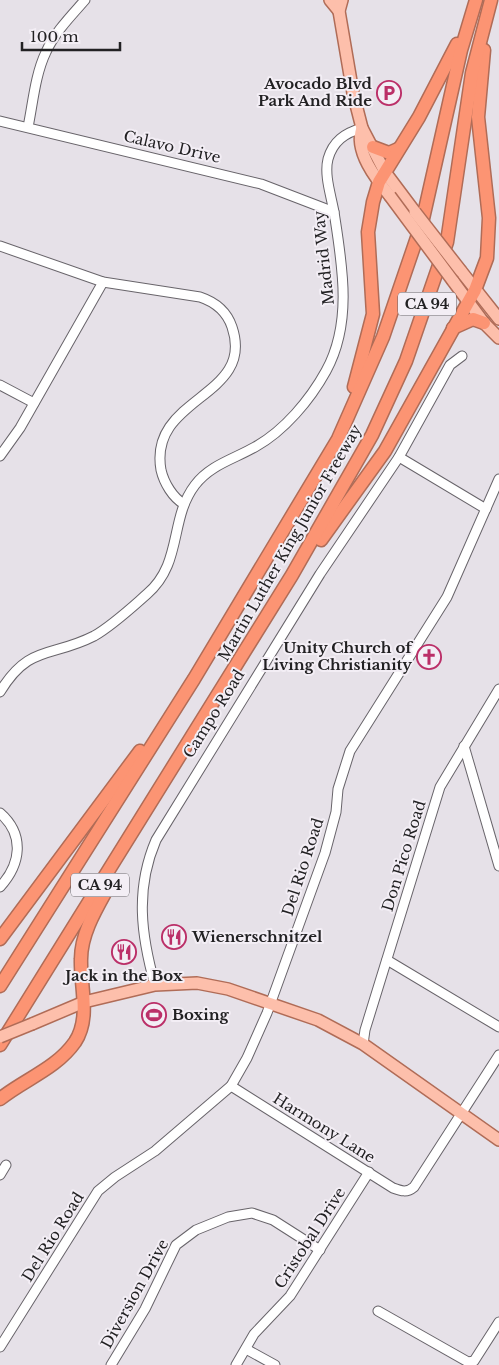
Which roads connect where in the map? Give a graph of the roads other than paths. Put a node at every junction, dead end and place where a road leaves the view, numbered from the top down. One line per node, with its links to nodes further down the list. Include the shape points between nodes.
1 (85, 0): 8 (street, via 59,30 46,52)
2 (330, 0): 5 (main road)
3 (476, 0): 6 (highway, CA 94)
4 (490, 4): 17 (highway, via 478,117 489,218 487,258); 32 (highway, Martin Luther King Junior Freeway / CA 94, via 472,73 447,242 427,304 406,361 372,435)
5 (341, 5): 9 (main road, via 352,94)
6 (466, 27): 11 (highway); 26 (highway, Martin Luther King Junior Freeway / CA 94, via 420,231 383,337)
7 (0, 121): 8 (street, Calavo Drive)
8 (28, 127): 14 (street, Calavo Drive, via 261,184)
9 (362, 128): 10 (main road); 12 (main road, via 359,145); 14 (street, Madrid Way, via 343,136 330,154 327,170)
10 (372, 147): 11 (highway, via 388,153); 12 (main road)
11 (398, 150): 12 (highway)
12 (382, 177): 13 (main road); 26 (highway, via 373,202 368,232 373,314)
13 (394, 193): 17 (main road, bridge, via 434,236); 18 (main road, bridge)
14 (334, 212): 30 (street, Madrid Way, via 343,306 337,343 328,368 293,416 257,447 205,474 190,491)
15 (0, 246): 16 (street)
16 (102, 282): 25 (street); 30 (street, via 205,299 223,311 232,325 234,351 226,375 174,420 162,441 162,476 178,501)
17 (475, 290): 18 (highway); 19 (main road)
18 (468, 302): 20 (main road); 21 (highway)
19 (499, 319)
20 (484, 323): 21 (highway, via 473,319); 22 (main road)
21 (453, 328): 32 (highway, via 374,468)
22 (499, 338)
23 (462, 356): 28 (street, Campo Road, via 450,365)
24 (0, 385): 25 (street)
25 (34, 404): 27 (street)
26 (338, 439): 33 (highway, Martin Luther King Junior Freeway / CA 94)
27 (0, 456)
28 (400, 457): 31 (street); 43 (street, Campo Road, via 320,574 156,840 142,887 141,905)
29 (499, 479): 31 (street, Del Rio Road)
30 (184, 504): 35 (street, Madrid Way, via 172,557 153,588 95,635 23,663 10,675)
31 (486, 509): 46 (street, Del Rio Road, via 447,597 350,752 338,789 336,812 325,853)
32 (292, 575): 36 (highway, Martin Luther King Junior Freeway / CA 94)
33 (194, 679): 41 (highway); 44 (highway, Martin Luther King Junior Freeway / CA 94)
34 (499, 689): 37 (street, Don Pico Road)
35 (0, 692)
36 (200, 725): 45 (highway, via 88,926 80,958); 50 (highway, Martin Luther King Junior Freeway / CA 94)
37 (464, 746): 39 (street); 42 (street, Don Pico Road, via 440,787)
38 (0, 813): 40 (street, via 13,829 18,850 13,870)
39 (499, 866)
40 (0, 887)
41 (0, 939)
42 (387, 960): 47 (street); 49 (street, Don Pico Road)
43 (155, 984): 45 (main road); 46 (main road, via 197,983)
44 (0, 986)
45 (84, 1002): 48 (main road, bridge); 53 (highway, via 80,1030 66,1052 41,1074)
46 (271, 1002): 49 (main road, via 318,1020); 52 (street, Del Rio Road, via 248,1058)
47 (499, 1027)
48 (0, 1036)
49 (363, 1044): 54 (main road)
50 (0, 1045)
51 (499, 1054): 54 (street)
52 (231, 1086): 57 (street, Harmony Lane); 62 (street, Del Rio Road, via 155,1151 98,1192)
53 (0, 1099)
54 (462, 1114): 55 (main road); 57 (street, Harmony Lane, via 409,1191 402,1192)
55 (499, 1140)
56 (6, 1165): 58 (street)
57 (369, 1172): 59 (street, Cristobal Drive)
58 (0, 1175)
59 (320, 1250): 63 (street, Cristobal Drive, via 290,1296 254,1334); 64 (street, Diversion Drive, via 273,1220 252,1213 228,1217 196,1230 176,1246 145,1309)
60 (378, 1311): 61 (street, via 468,1362 474,1361)
61 (499, 1322)
62 (0, 1347)
63 (246, 1349): 65 (street, Cristobal Drive); 66 (street)
64 (111, 1365)
65 (236, 1365)
66 (275, 1365)

